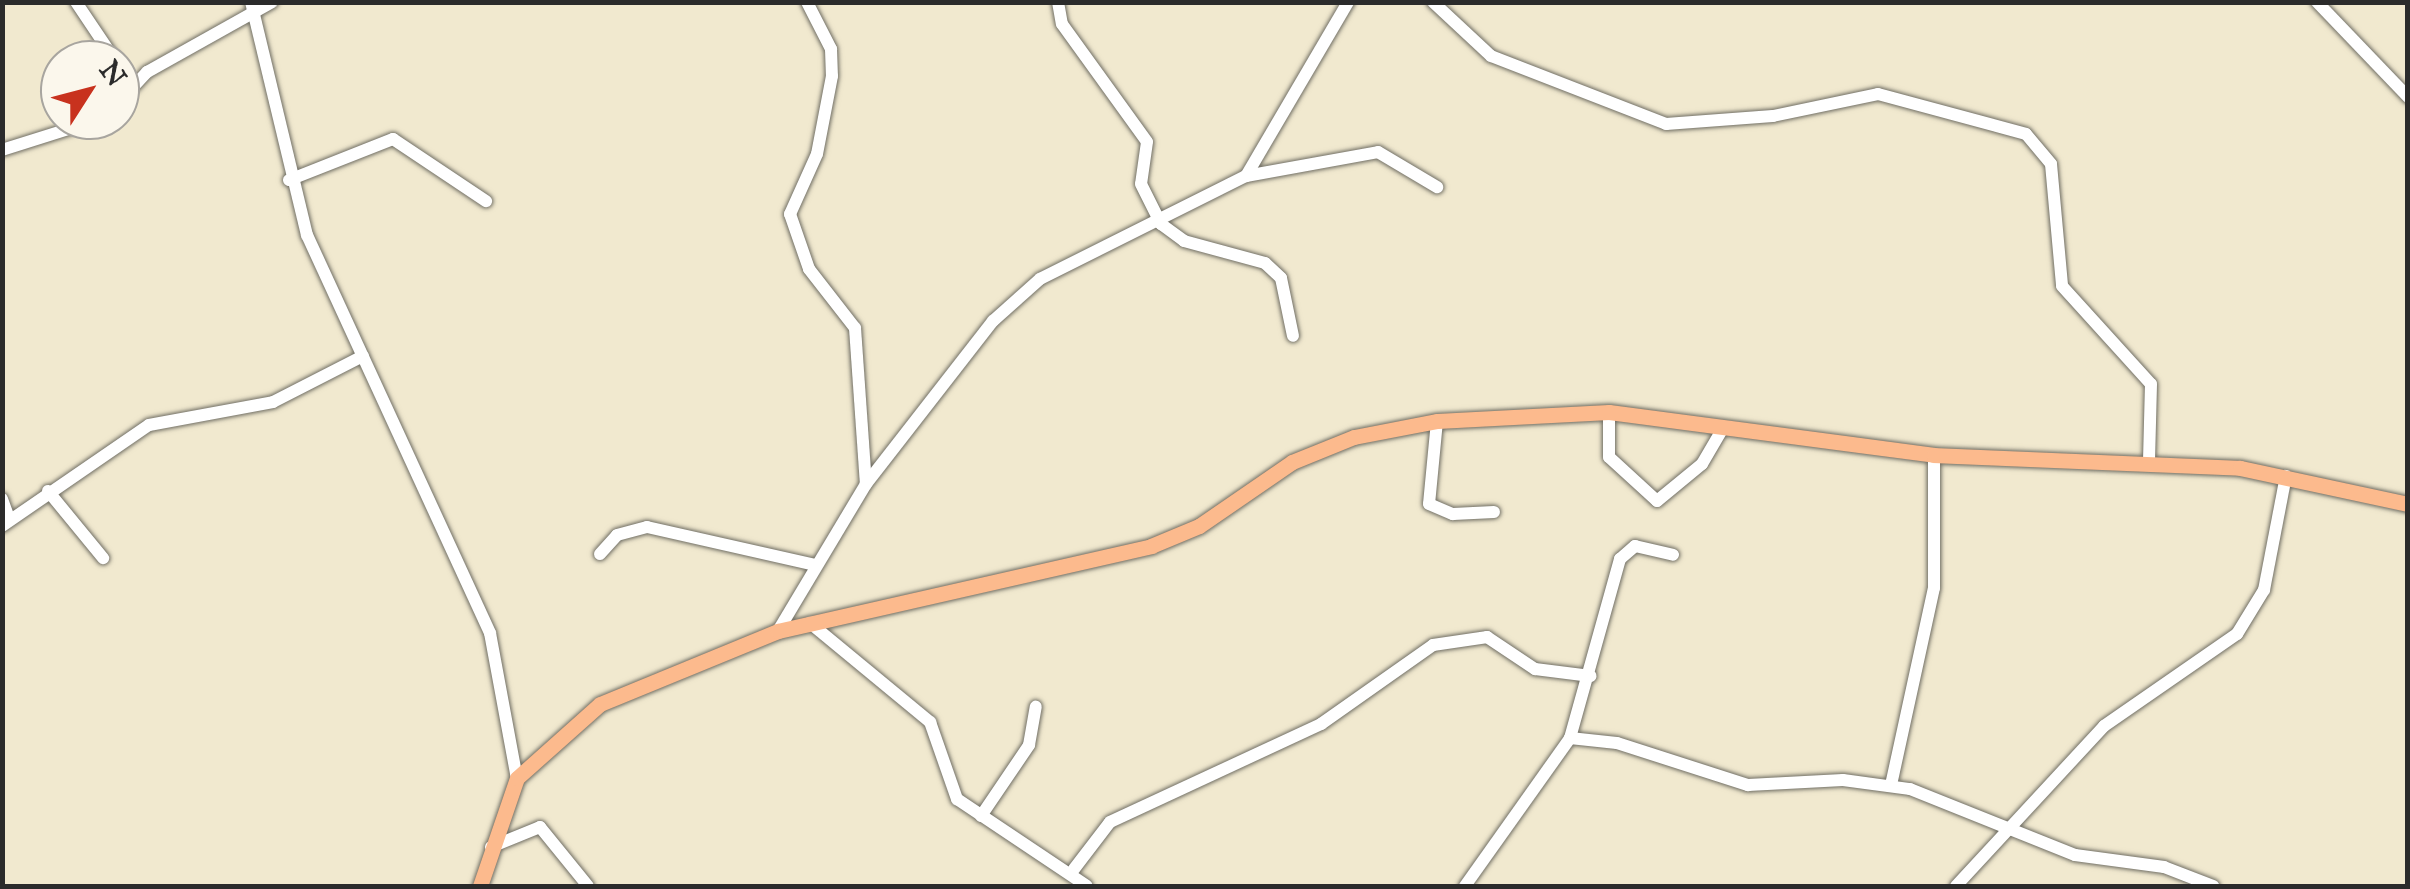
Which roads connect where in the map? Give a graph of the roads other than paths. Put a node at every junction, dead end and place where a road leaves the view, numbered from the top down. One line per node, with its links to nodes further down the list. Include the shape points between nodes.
1 (76, 2): 11 (street)
2 (272, 2): 9 (street)
3 (806, 2): 29 (street, via 831,49 832,76 817,154 790,214 809,269 855,328)
4 (1058, 2): 20 (street, via 1062,24 1147,142 1141,184)
5 (1348, 2): 16 (street)
6 (1434, 2): 27 (street, via 1492,56 1666,124 1772,116 1878,94 2026,134 2051,164 2062,286 2151,384)
7 (2317, 2): 10 (street)
8 (2340, 2): 10 (street)
9 (252, 8): 12 (street); 17 (street)
10 (2330, 16): 13 (street)
11 (102, 40)
12 (140, 78)
13 (2408, 97)
14 (40, 138): 15 (street)
15 (2, 150)
16 (1246, 176): 18 (street, via 1378,152); 20 (street)
17 (289, 180): 19 (street, via 393,139 455,189); 22 (street)
18 (1437, 187)
19 (486, 201)
20 (1161, 224): 21 (street, via 1184,241 1265,263 1288,299); 29 (street, via 1019,295)
21 (1293, 336)
22 (363, 356): 30 (street, via 273,402 149,425); 44 (street, via 490,633)
23 (1609, 412): 24 (main road); 25 (main road); 25 (street, via 1609,457 1658,501 1709,456)
24 (1437, 421): 33 (street, via 1429,504 1453,514); 39 (main road, via 1326,444 1151,546)
25 (1724, 428): 26 (main road)
26 (1934, 455): 27 (main road); 45 (street, via 1934,588)
27 (2149, 461): 28 (main road)
28 (2286, 476): 32 (main road); 47 (street, via 2264,590 2237,634 2104,726)
29 (866, 484): 38 (street)
30 (48, 491): 34 (street); 37 (street)
31 (2, 500): 34 (street)
32 (2408, 504)
33 (1494, 512)
34 (6, 522)
35 (600, 554): 38 (street, via 617,535 647,527)
36 (1673, 555): 41 (street, via 1625,550)
37 (103, 558)
38 (815, 566): 40 (street)
39 (810, 623): 40 (main road); 46 (street, via 930,722 948,786)
40 (778, 632): 44 (main road, via 600,704)
41 (1591, 676): 43 (street); 49 (street, via 1535,669 1487,637 1433,645 1321,724 1110,822)
42 (1036, 707): 46 (street, via 1029,745)
43 (1570, 738): 45 (street, via 1618,743 1748,786); 53 (street)
44 (517, 778): 48 (main road)
45 (1891, 785): 47 (street)
46 (981, 816): 49 (street)
47 (2014, 834): 54 (street); 55 (street)
48 (489, 848): 50 (main road); 51 (street, via 540,827)
49 (1074, 870): 52 (street)
50 (480, 886)
51 (588, 886)
52 (1088, 886)
53 (1464, 886)
54 (1956, 886)
55 (2213, 886)

